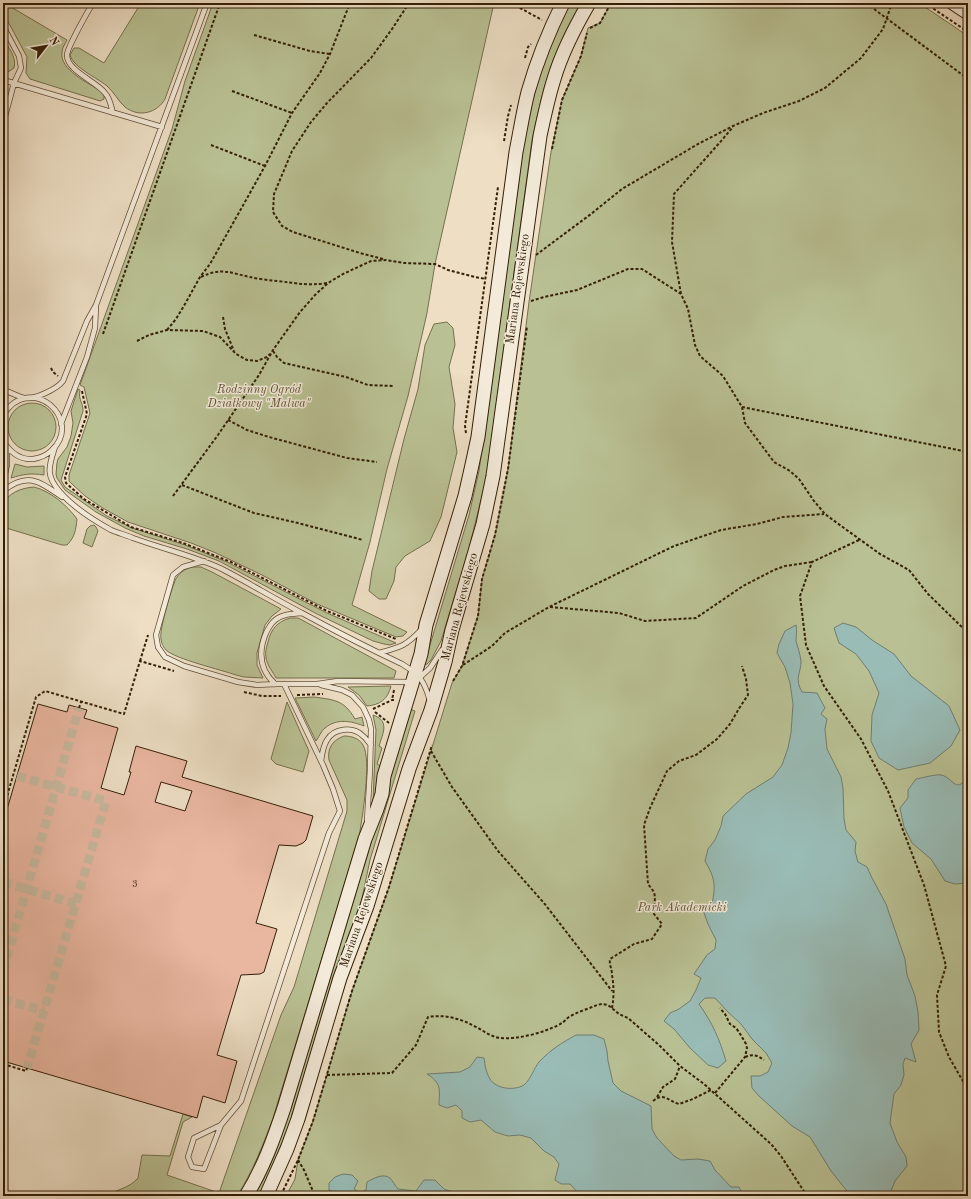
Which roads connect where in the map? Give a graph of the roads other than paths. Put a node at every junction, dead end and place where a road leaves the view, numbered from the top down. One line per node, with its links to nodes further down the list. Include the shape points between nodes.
1 (93, 3): 10 (lane, via 72,41 67,57 75,70 107,94)
2 (207, 3): 12 (lane)
3 (563, 3): 26 (street, Mariana Rejewskiego, via 528,92 516,152 478,437 465,496)
4 (589, 3): 27 (street, Mariana Rejewskiego, via 562,57 546,107 534,168 489,496)
5 (953, 3): 6 (street)
6 (968, 13)
7 (3, 26): 9 (lane, via 19,56 21,68)
8 (3, 80): 9 (lane)
9 (14, 83): 10 (lane); 11 (lane)
10 (113, 113): 12 (lane)
11 (3, 124)
12 (162, 127): 13 (lane)
13 (96, 305): 15 (lane, via 63,381 55,389); 17 (lane, via 95,328)
14 (3, 390): 15 (lane)
15 (25, 398): 16 (lane, via 8,408); 17 (lane, via 44,400 58,414)
16 (3, 415)
17 (61, 424): 19 (lane, via 60,440)
18 (3, 441): 20 (lane)
19 (55, 447): 20 (lane, via 41,458 32,459 14,454); 23 (lane, via 50,462 51,479 59,491)
20 (8, 448): 21 (lane)
21 (3, 483)
22 (3, 491): 23 (lane, via 11,485 28,480 36,481)
23 (80, 509): 24 (lane, via 111,530)
24 (204, 561): 25 (lane); 30 (lane, via 183,567 174,575 157,629 160,652 170,660 231,680 257,685)
25 (302, 613): 28 (lane); 30 (lane, via 282,616 273,622 265,636 261,662)
26 (426, 625): 28 (lane, via 404,645); 29 (street, Mariana Rejewskiego)
27 (452, 630): 29 (lane, via 430,668); 33 (street, Mariana Rejewskiego)
28 (379, 653): 29 (lane, via 402,664)
29 (416, 677): 32 (lane, via 396,682 338,681); 33 (lane, via 427,688); 36 (street, Mariana Rejewskiego, via 384,776 382,794)
30 (275, 684): 31 (lane)
31 (284, 684): 32 (lane); 35 (lane)
32 (318, 684): 34 (lane, via 337,688 356,699 366,711 369,720)
33 (432, 705): 39 (street, Mariana Rejewskiego, via 409,769 367,906 340,978 298,1119)
34 (371, 746): 35 (lane, via 357,732 348,729 336,732 328,738); 36 (lane)
35 (321, 761): 37 (lane, via 340,812 329,832 241,1101)
36 (365, 838): 38 (street, Mariana Rejewskiego, via 277,1128)
37 (221, 1125): 37 (lane, via 204,1169 192,1167 188,1157 194,1138)
38 (246, 1196)
39 (266, 1196)

